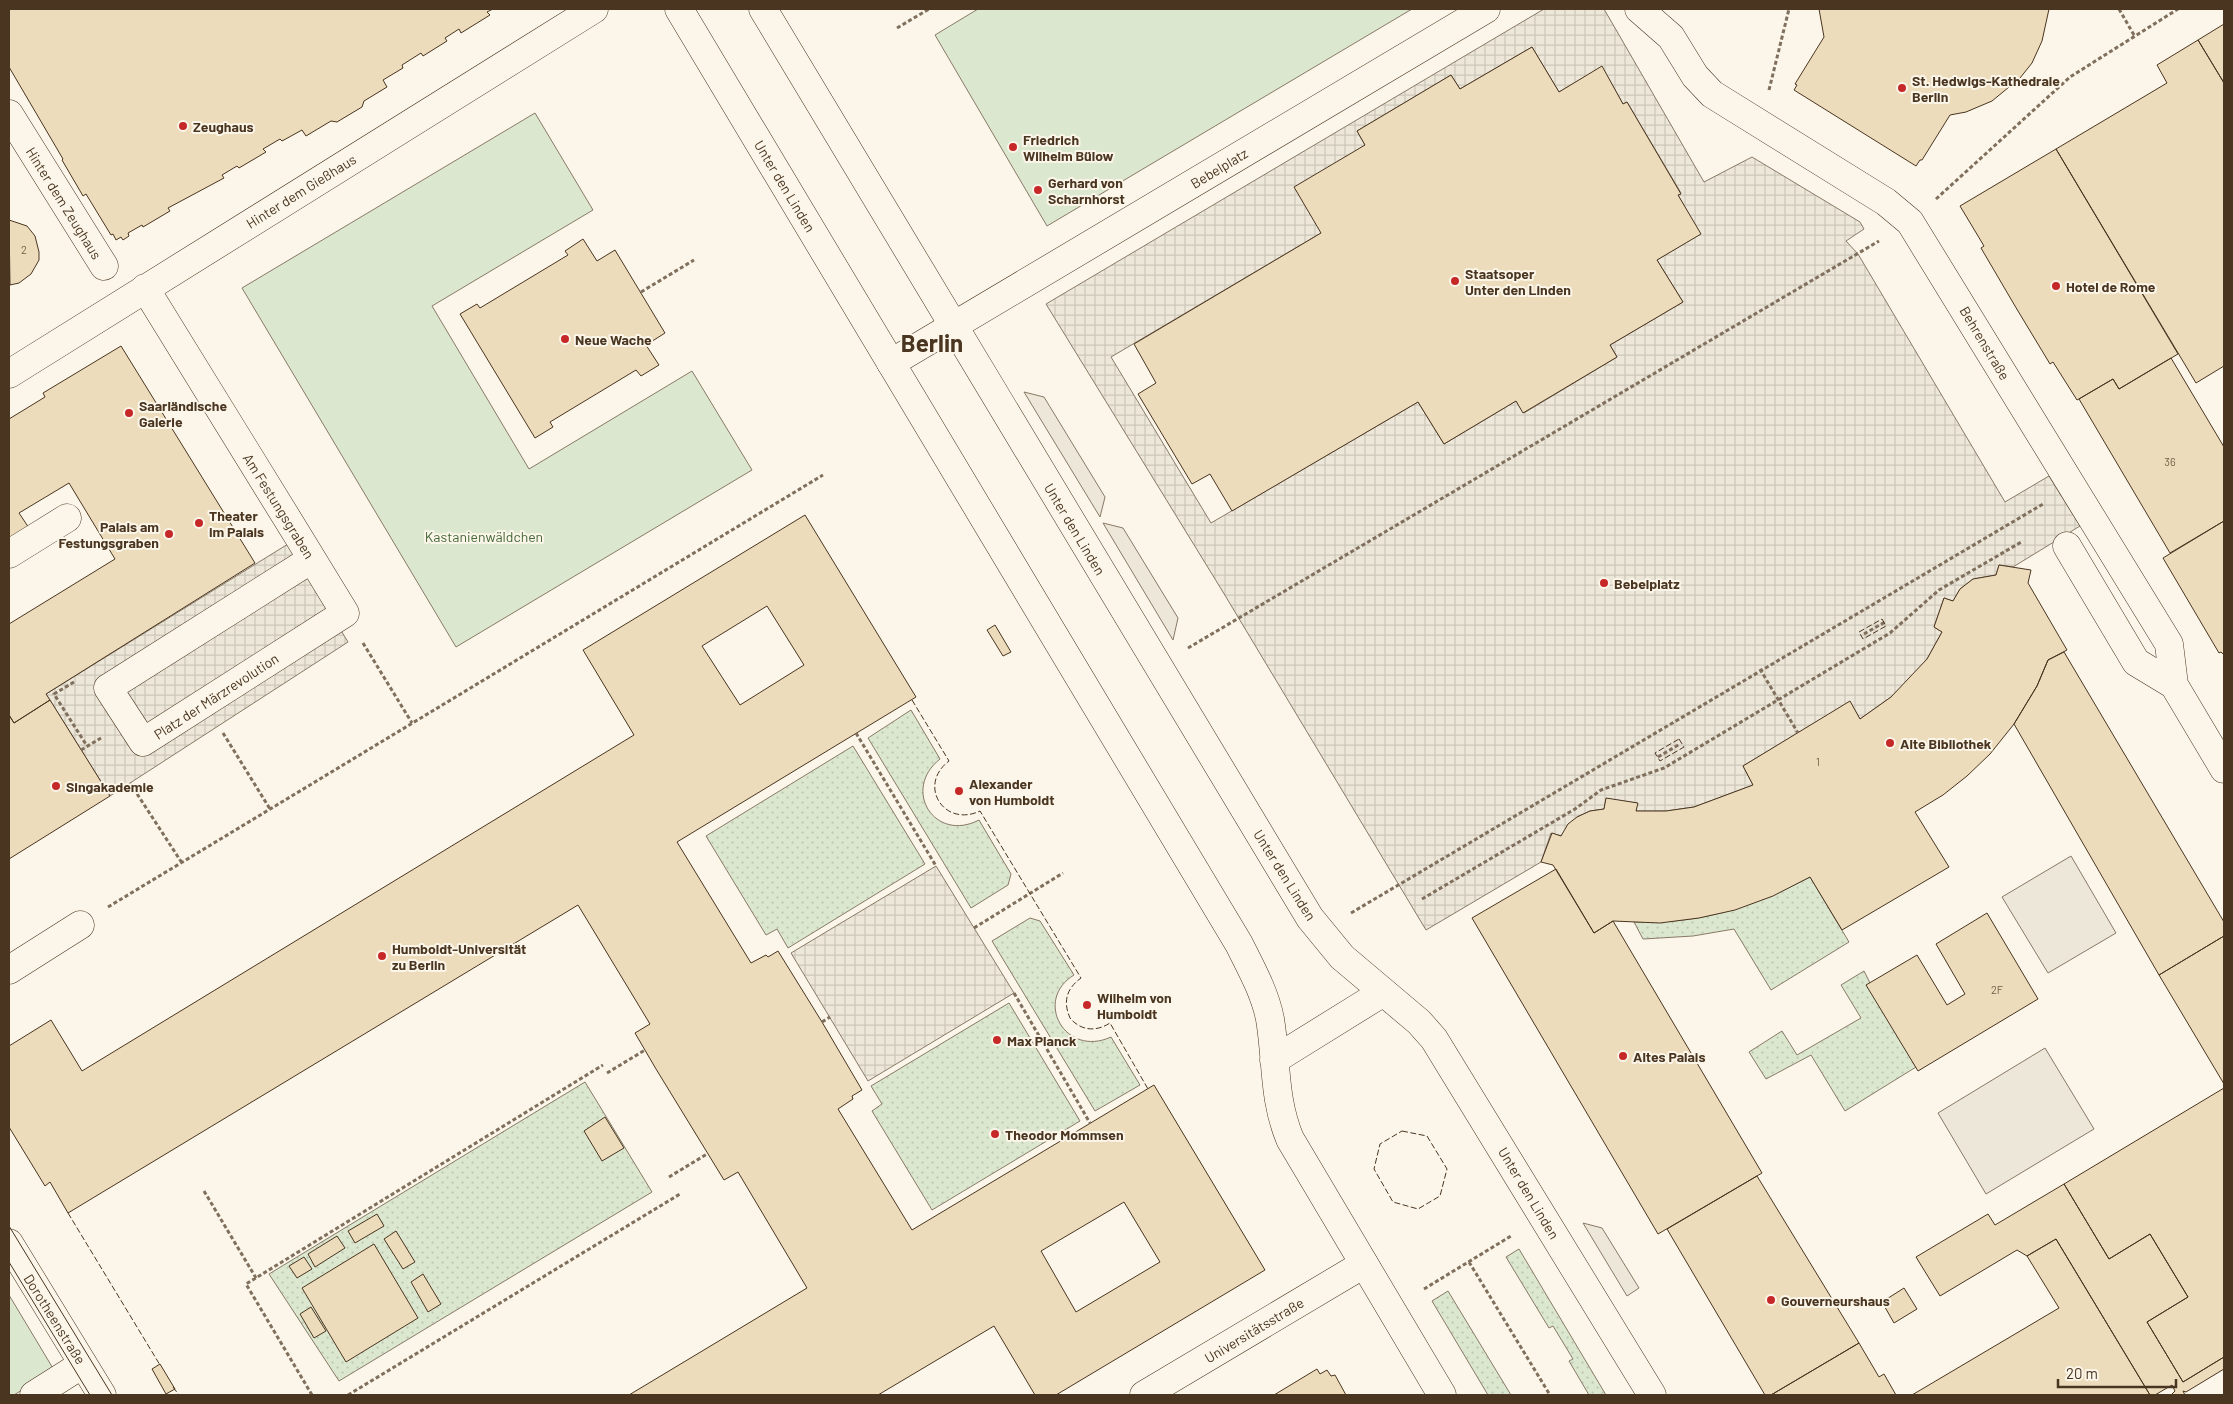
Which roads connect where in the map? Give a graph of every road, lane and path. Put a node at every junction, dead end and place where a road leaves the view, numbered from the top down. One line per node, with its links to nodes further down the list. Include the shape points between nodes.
1 (594, 9): 18 (main road, Hinter dem Gießhaus)
2 (678, 9): 21 (main road, Unter den Linden)
3 (763, 9): 20 (main road, Unter den Linden)
4 (930, 9): 10 (path)
5 (1486, 9): 20 (main road, Bebelplatz)
6 (1640, 9): 13 (main road, Behrenstraße, via 1671,37 1703,86)
7 (1789, 9): 13 (path)
8 (2119, 9): 11 (path)
9 (2178, 9): 11 (path)
10 (897, 28)
11 (2134, 35): 14 (path, via 2070,78)
12 (9, 114): 17 (main road, Hinter dem Zeughaus)
13 (1760, 124): 35 (main road, Behrenstraße, via 1886,202 1910,222 2169,644)
14 (1935, 200)
15 (1883, 239): 33 (path)
16 (694, 260): 19 (path)
17 (104, 266)
18 (145, 288): 22 (main road, Hinter dem Gießhaus); 29 (main road, Am Festungsgraben)
19 (640, 292)
20 (953, 326): 21 (main road); 33 (main road, Unter den Linden)
21 (891, 363): 64 (main road, Unter den Linden, via 1239,944 1266,1004)
22 (9, 374)
23 (823, 475): 38 (path)
24 (2048, 501): 34 (path)
25 (67, 518): 28 (main road)
26 (2023, 542): 37 (path, via 1939,590 1890,633)
27 (2067, 546): 35 (main road, via 2136,662)
28 (9, 554)
29 (312, 559): 30 (main road, Am Festungsgraben); 30 (main road, Platz der Märzrevolution, via 108,688 143,742)
30 (345, 613): 38 (path)
31 (1885, 622): 32 (path)
32 (1864, 634)
33 (1158, 666): 57 (main road, Unter den Linden)
34 (1760, 669): 37 (path); 57 (path)
35 (2174, 685): 42 (main road, Behrenstraße)
36 (63, 688): 45 (path, via 54,694)
37 (1778, 699): 41 (path); 54 (path, via 1664,768 1601,790 1575,809)
38 (412, 723): 50 (path)
39 (218, 726): 50 (path)
40 (856, 733): 52 (path)
41 (1798, 734)
42 (2216, 736): 48 (main road, Behrenstraße)
43 (101, 738): 45 (path)
44 (1680, 744): 47 (path)
45 (87, 746): 46 (path)
46 (81, 750)
47 (1658, 757)
48 (2224, 768)
49 (130, 783): 51 (path)
50 (270, 809): 51 (path)
51 (182, 863): 55 (path)
52 (936, 866)
53 (1063, 874): 56 (path)
54 (1422, 899)
55 (80, 924): 58 (main road)
56 (974, 928)
57 (1320, 931): 59 (main road, Unter den Linden, via 1342,957)
58 (9, 970)
59 (1382, 993): 64 (main road); 86 (main road, Unter den Linden, via 1418,1022 1445,1055)
60 (1014, 994): 67 (path)
61 (830, 1017): 62 (path)
62 (822, 1022)
63 (645, 1050): 66 (path)
64 (1274, 1060): 75 (main road, Unter den Linden, via 1279,1107 1290,1139)
65 (603, 1066): 76 (path)
66 (607, 1073)
67 (1090, 1123)
68 (707, 1154): 69 (path)
69 (669, 1177)
70 (204, 1191): 76 (path)
71 (680, 1194): 82 (path)
72 (1511, 1236): 74 (path)
73 (9, 1243): 78 (main road, Dorotheenstraße)
74 (1469, 1262): 77 (path); 85 (path)
75 (1364, 1264): 83 (main road, Universitätsstraße); 84 (main road, Unter den Linden)
76 (256, 1278): 81 (path, via 246,1284)
77 (1424, 1289)
78 (83, 1364): 79 (main road); 80 (main road, Dorotheenstraße)
79 (34, 1395)
80 (102, 1395)
81 (312, 1395)
82 (348, 1395)
83 (1144, 1395)
84 (1442, 1395)
85 (1550, 1395)
86 (1652, 1395)

